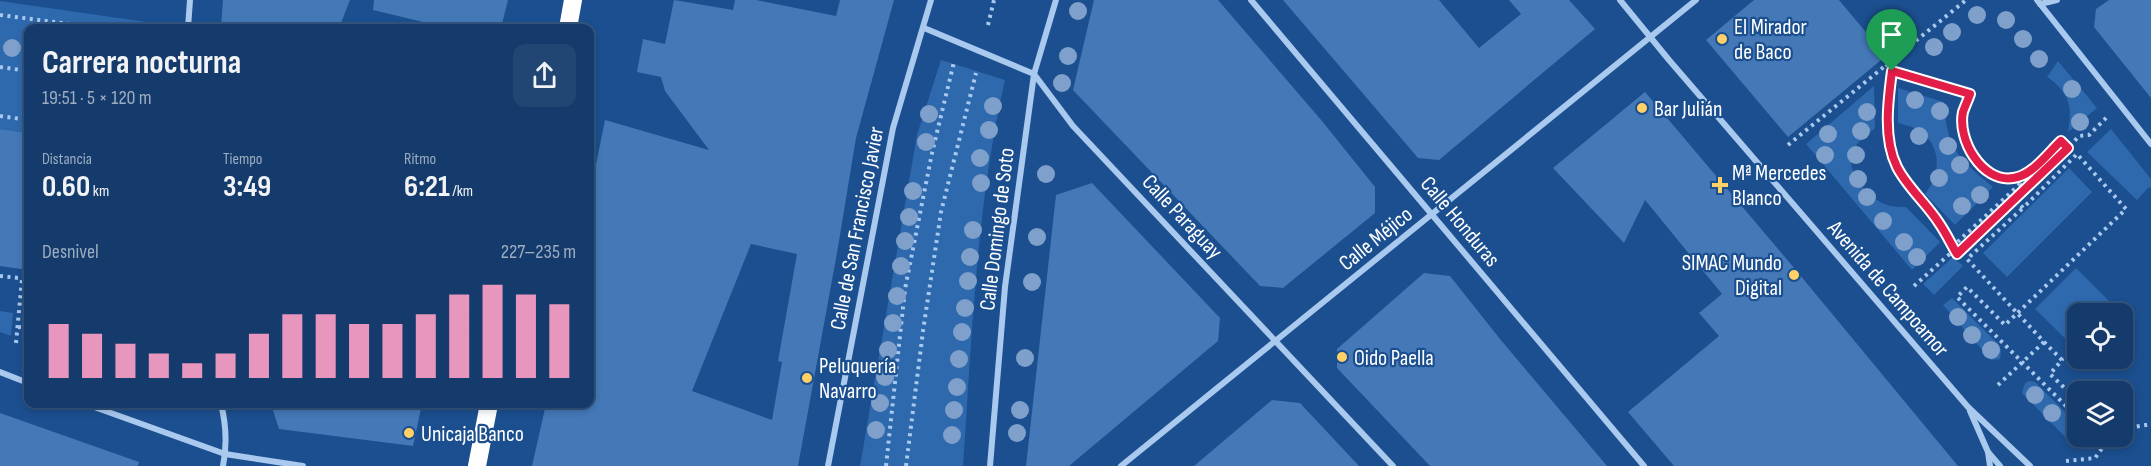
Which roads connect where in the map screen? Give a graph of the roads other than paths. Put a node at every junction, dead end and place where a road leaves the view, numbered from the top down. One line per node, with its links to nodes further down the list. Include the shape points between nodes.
1 (190, 0): 10 (street)
2 (573, 0): 11 (highway)
3 (931, 0): 12 (street, Calle de San Francisco Javier)
4 (1056, 0): 14 (street, Calle Domingo de Soto)
5 (1251, 0): 16 (street, Calle Honduras)
6 (1620, 0): 13 (street, Avenida de Campoamor)
7 (1696, 0): 13 (street, Calle Méjico)
8 (2057, 0): 9 (street)
9 (2038, 2): 15 (street)
10 (188, 24)
11 (569, 24)
12 (924, 28): 14 (street); 29 (street, Calle de San Francisco Javier, via 893,129)
13 (1651, 38): 16 (street, Calle Méjico); 20 (street, Avenida de Campoamor)
14 (1034, 74): 17 (street, Calle Paraguay, via 1073,126); 30 (street, Calle Domingo de Soto, via 1005,287)
15 (2151, 144)
16 (1434, 214): 17 (street, Calle Méjico); 33 (street, Calle Honduras)
17 (1276, 342): 31 (street, Calle Méjico); 32 (street, Calle Paraguay)
18 (0, 372): 19 (street)
19 (24, 381)
20 (1968, 407): 24 (street, Avenida de Campoamor); 36 (street, Avenida de Campoamor)
21 (97, 408): 25 (street)
22 (222, 408): 25 (street)
23 (488, 408): 28 (highway)
24 (1988, 452): 34 (street, Avenida de Campoamor); 35 (street, Avenida de Campoamor)
25 (225, 454): 26 (street); 27 (street)
26 (223, 466)
27 (303, 466)
28 (477, 466)
29 (828, 466)
30 (990, 466)
31 (1121, 466)
32 (1393, 466)
33 (1644, 466)
34 (1990, 466)
35 (2000, 466)
36 (2030, 466)

